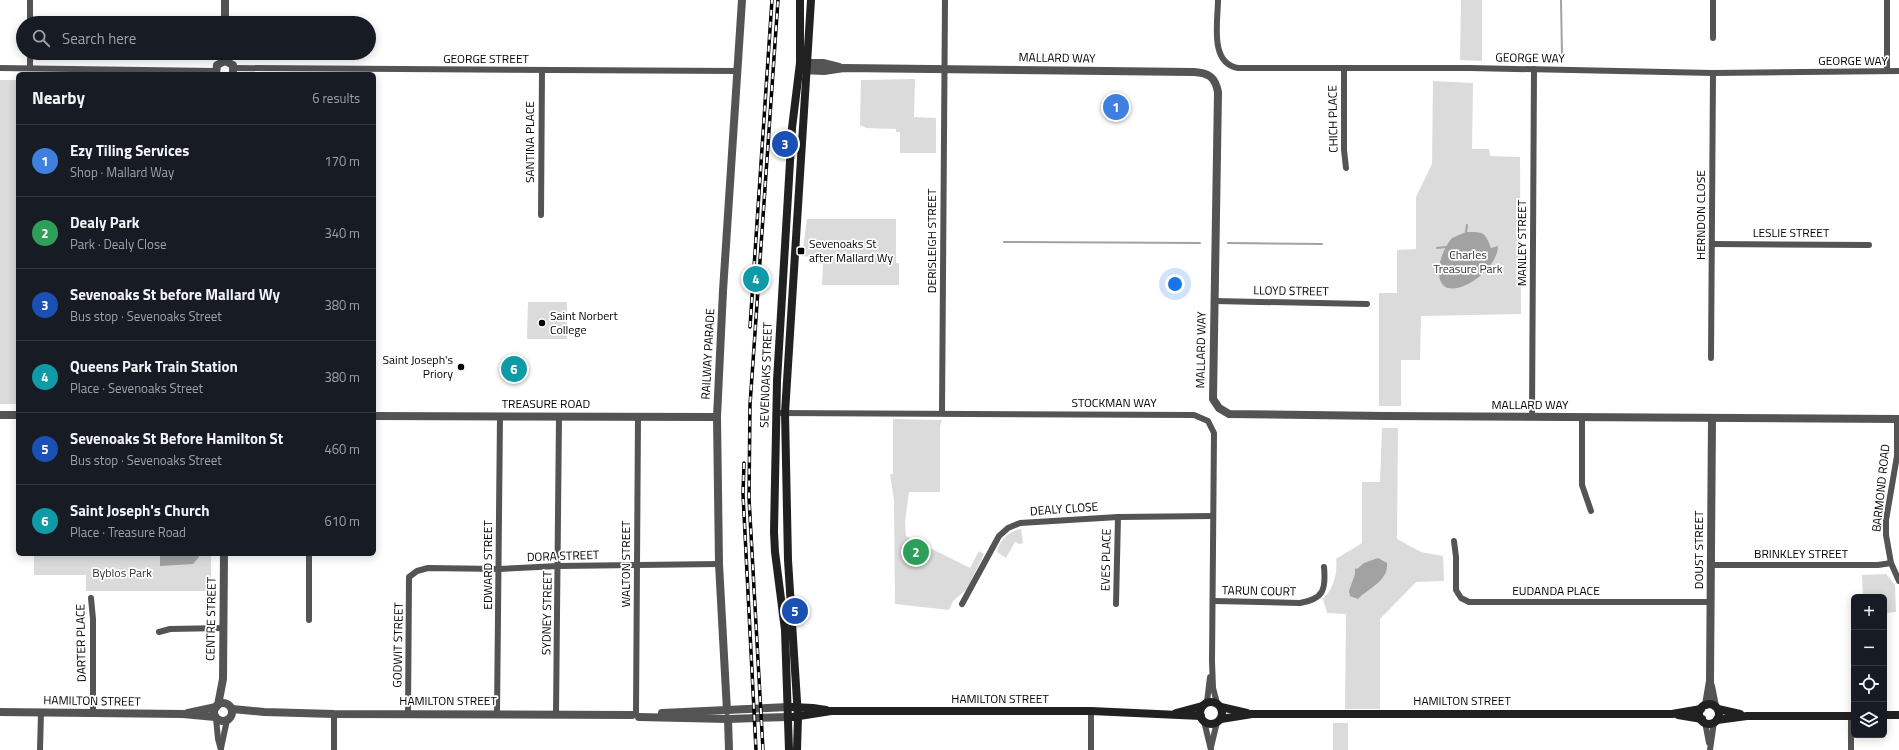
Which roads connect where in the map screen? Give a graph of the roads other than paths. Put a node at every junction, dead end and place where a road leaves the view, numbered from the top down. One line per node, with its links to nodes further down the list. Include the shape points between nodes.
1 (30, 0): 10 (street)
2 (225, 0): 11 (street)
3 (742, 0): 24 (street, RAILWAY PARADE)
4 (800, 0): 16 (main road, SEVENOAKS STREET)
5 (811, 0): 16 (main road, SEVENOAKS STREET)
6 (945, 0): 19 (street, DERISLEIGH STREET)
7 (1218, 0): 20 (street, GEORGE WAY, via 1218,48 1223,60 1229,65 1238,68)
8 (1713, 0): 12 (street)
9 (1888, 0): 25 (street)
10 (30, 16)
11 (225, 16)
12 (1713, 38)
13 (30, 60): 18 (street)
14 (222, 60): 26 (street, via 217,65)
15 (228, 60): 23 (street)
16 (804, 67): 19 (street, MALLARD WAY, via 823,63 844,68); 36 (main road, SEVENOAKS STREET, via 792,128 777,381)
17 (0, 68): 18 (street)
18 (30, 68): 26 (street)
19 (944, 69): 33 (street, MALLARD WAY, via 1194,72 1211,76 1218,92); 37 (street, DERISLEIGH STREET)
20 (1344, 69): 21 (street, GEORGE WAY); 29 (street, CHICH PLACE)
21 (1534, 69): 28 (street, GEORGE WAY); 43 (street, MANLEY STREET)
22 (542, 70): 23 (street, GEORGE STREET); 24 (street, GEORGE STREET); 30 (street, SANTINA PLACE)
23 (234, 71)
24 (737, 71): 45 (street, RAILWAY PARADE)
25 (1888, 71): 27 (street, GEORGE WAY); 28 (street, GEORGE WAY)
26 (216, 72)
27 (1899, 72)
28 (1713, 73): 31 (street, HERNDON CLOSE)
29 (1346, 168)
30 (540, 215)
31 (1713, 244): 32 (street, LESLIE STREET); 35 (street, HERNDON CLOSE)
32 (1869, 245)
33 (1214, 301): 34 (street, LLOYD STREET); 43 (street, MALLARD WAY, via 1213,399 1219,408 1229,414)
34 (1367, 304)
35 (1711, 358)
36 (781, 413): 37 (street, STOCKMAN WAY); 78 (main road, SEVENOAKS STREET, via 774,532 785,630); 79 (main road, SEVENOAKS STREET)
37 (942, 413): 50 (street, STOCKMAN WAY, via 1194,414 1208,421 1214,433)
38 (0, 415): 39 (street)
39 (16, 415)
40 (376, 416): 41 (street, TREASURE ROAD)
41 (500, 416): 42 (street, TREASURE ROAD); 61 (street, EDWARD STREET)
42 (559, 416): 44 (street, TREASURE ROAD); 59 (street, SYDNEY STREET)
43 (1532, 416): 46 (street, MALLARD WAY)
44 (638, 417): 45 (street, TREASURE ROAD); 56 (street, WALTON STREET)
45 (717, 417): 57 (street, RAILWAY PARADE)
46 (1582, 417): 47 (street, MALLARD WAY); 49 (street, via 1582,485)
47 (1712, 419): 48 (street, MALLARD WAY); 58 (street, DOUST STREET)
48 (1898, 419): 55 (street, BARMOND ROAD, via 1897,456 1886,520)
49 (1591, 511)
50 (1213, 516): 51 (street, DEALY CLOSE); 65 (street, STOCKMAN WAY)
51 (1118, 517): 67 (street, DEALY CLOSE, via 1020,523 1008,528 999,536); 68 (street, EVES PLACE)
52 (1454, 541): 66 (street, EUDANDA PLACE, via 1456,590 1461,598 1469,602)
53 (224, 556): 70 (street, CENTRE STREET)
54 (309, 556): 69 (street)
55 (1891, 562): 58 (street, BRINKLEY STREET, via 1878,566); 63 (street, BARMOND ROAD)
56 (637, 564): 57 (street, DORA STREET); 59 (street, DORA STREET); 93 (street, WALTON STREET)
57 (719, 564): 97 (street, RAILWAY PARADE)
58 (1710, 565): 66 (street, DOUST STREET)
59 (558, 566): 61 (street, DORA STREET); 92 (street, SYDNEY STREET)
60 (1324, 567): 65 (street, TARUN COURT, via 1324,589 1311,601)
61 (499, 569): 62 (street, DORA STREET, via 428,568); 91 (street, EDWARD STREET)
62 (409, 577): 88 (street, GODWIT STREET)
63 (1899, 581)
64 (91, 598): 86 (street, DARTER PLACE)
65 (1214, 601): 72 (street, STOCKMAN WAY)
66 (1710, 602): 73 (street, DOUST STREET)
67 (962, 604)
68 (1116, 604)
69 (309, 620)
70 (223, 628): 71 (street, via 170,628); 74 (street, CENTRE STREET)
71 (159, 632)
72 (1212, 661): 75 (street, STOCKMAN WAY); 76 (street, STOCKMAN WAY, via 1213,688)
73 (1710, 682): 80 (street, DOUST STREET); 81 (street, DOUST STREET)
74 (222, 684): 77 (street, CENTRE STREET); 87 (street, CENTRE STREET)
75 (1204, 704): 76 (main road); 94 (main road, HAMILTON STREET); 105 (main road)
76 (1219, 705): 95 (main road, HAMILTON STREET); 106 (main road, via 1223,713)
77 (217, 706): 87 (street, HAMILTON STREET); 89 (street, HAMILTON STREET); 102 (street, CENTRE STREET, via 214,712)
78 (788, 707): 79 (main road, HAMILTON STREET); 97 (street, HAMILTON STREET); 103 (main road, SEVENOAKS STREET)
79 (797, 707): 82 (main road, HAMILTON STREET); 104 (main road, SEVENOAKS STREET)
80 (1703, 707): 81 (main road); 96 (main road, HAMILTON STREET); 107 (main road, via 1700,714)
81 (1716, 707): 99 (main road); 108 (main road, via 1719,714)
82 (831, 711): 83 (main road, HAMILTON STREET); 104 (main road, HAMILTON STREET)
83 (1092, 711): 94 (main road, HAMILTON STREET); 118 (street)
84 (0, 712): 85 (street, HAMILTON STREET)
85 (41, 712): 86 (street, HAMILTON STREET); 113 (street)
86 (93, 712): 89 (street, HAMILTON STREET)
87 (230, 712): 90 (street, HAMILTON STREET); 102 (street, HAMILTON STREET, via 221,721); 112 (street, CENTRE STREET)
88 (408, 713): 90 (street, HAMILTON STREET); 91 (street, HAMILTON STREET)
89 (184, 714): 102 (street, HAMILTON STREET)
90 (334, 714): 114 (street)
91 (497, 714): 92 (street, HAMILTON STREET)
92 (556, 714): 93 (street, HAMILTON STREET)
93 (636, 714): 97 (street, HAMILTON STREET)
94 (1170, 714): 105 (main road, HAMILTON STREET)
95 (1252, 714): 96 (main road, HAMILTON STREET); 106 (main road, HAMILTON STREET)
96 (1672, 714): 107 (main road, HAMILTON STREET)
97 (727, 715): 103 (street, HAMILTON STREET); 115 (street, RAILWAY PARADE)
98 (1899, 715): 101 (main road)
99 (1747, 716): 100 (main road); 108 (main road)
100 (1851, 716)
101 (1887, 716)
102 (216, 717): 112 (street, CENTRE STREET)
103 (788, 717): 104 (main road, HAMILTON STREET); 116 (main road, SEVENOAKS STREET)
104 (798, 717): 117 (main road, SEVENOAKS STREET)
105 (1203, 719): 106 (main road, via 1211,724); 110 (street)
106 (1219, 720): 110 (street)
107 (1703, 721): 108 (main road); 111 (street)
108 (1715, 721): 111 (street)
109 (1852, 738): 119 (street)
110 (1211, 748)
111 (1710, 748)
112 (221, 749)
113 (40, 750)
114 (334, 750)
115 (729, 750)
116 (789, 750)
117 (797, 750)
118 (1091, 750)
119 (1851, 750)

